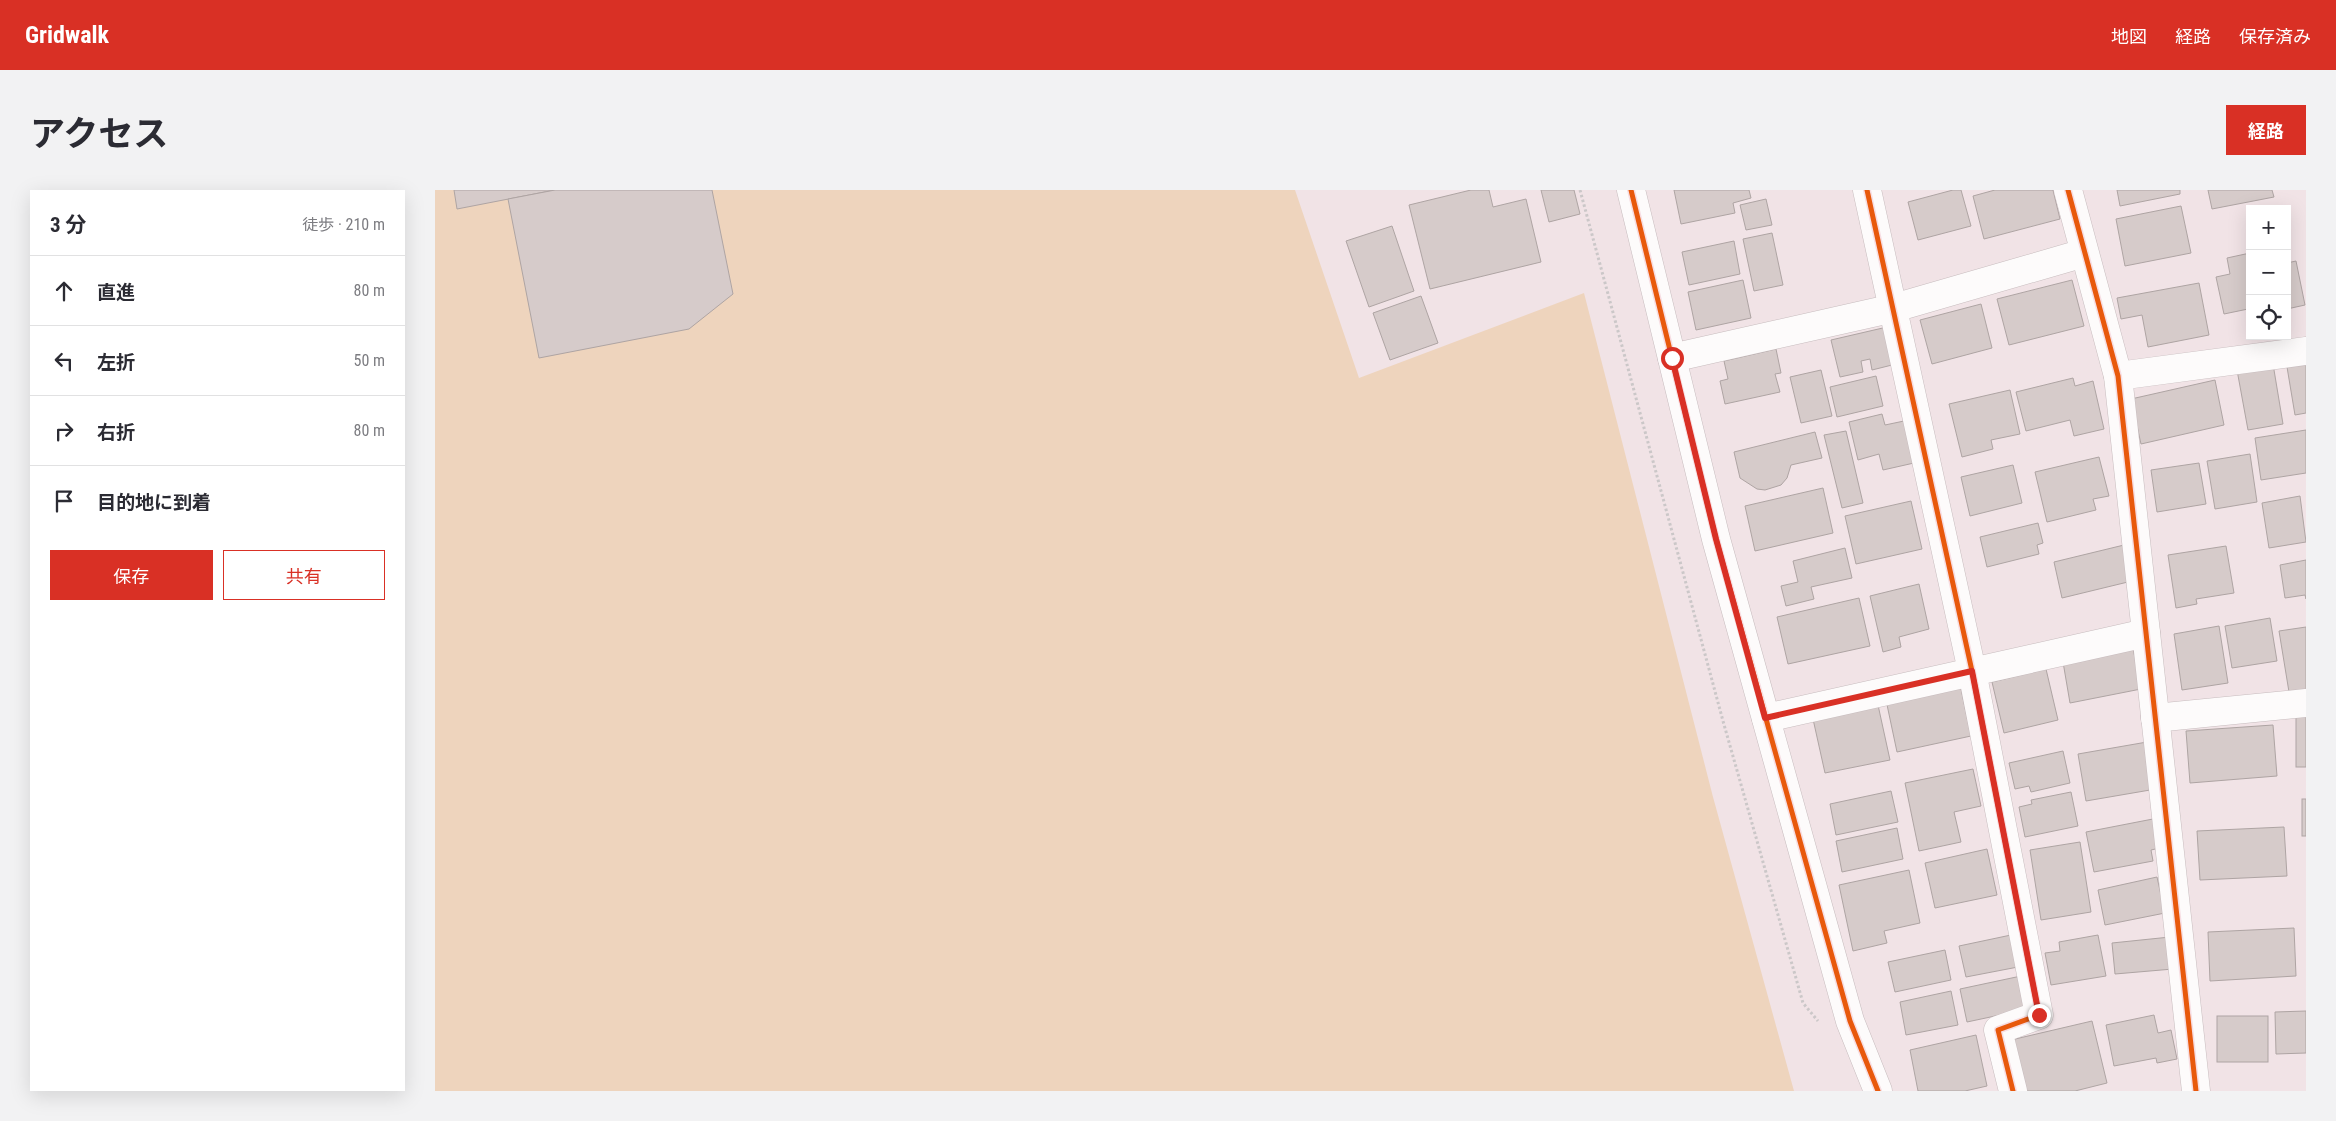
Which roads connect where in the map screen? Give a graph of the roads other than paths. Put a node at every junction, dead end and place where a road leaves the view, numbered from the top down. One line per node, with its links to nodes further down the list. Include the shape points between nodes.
1 (1631, 190): 7 (street)
2 (1867, 190): 5 (street)
3 (2068, 190): 4 (street)
4 (2084, 253): 5 (street); 8 (street)
5 (1894, 308): 7 (street); 10 (street)
6 (2306, 351): 8 (street)
7 (1672, 358): 12 (street, via 1716,539)
8 (2118, 376): 9 (street)
9 (2146, 633): 10 (street); 13 (street)
10 (1972, 671): 12 (street); 15 (street, via 2039,1015 1998,1030)
11 (2306, 703): 13 (street)
12 (1765, 718): 14 (street, via 1851,1021)
13 (2155, 718): 16 (street)
14 (1878, 1091)
15 (2013, 1091)
16 (2196, 1091)

